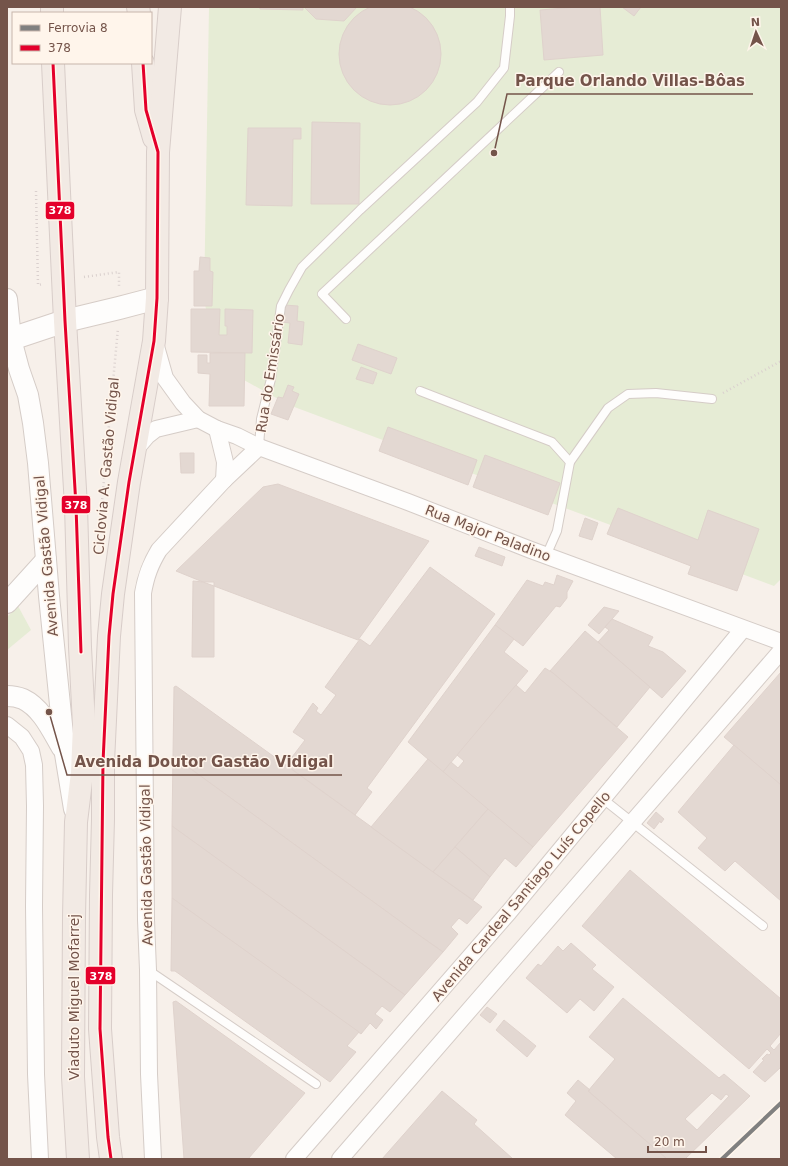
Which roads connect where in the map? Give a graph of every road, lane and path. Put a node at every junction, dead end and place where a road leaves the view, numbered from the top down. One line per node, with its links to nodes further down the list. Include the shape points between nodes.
1 (170, 7): 6 (highway)
2 (510, 7): 21 (lane, Rua do Emissário, via 504,68 477,102 302,267 281,306 271,379 261,419)
3 (53, 64): 12 (highway, Avenida Gastão Vidigal)
4 (143, 64): 6 (highway, via 146,110)
5 (559, 72): 11 (lane, via 322,294)
6 (158, 152): 9 (highway)
7 (84, 277): 8 (path, via 119,272)
8 (119, 281)
9 (157, 298): 12 (main road); 15 (highway)
10 (7, 299): 14 (street, Avenida Gastão Vidigal)
11 (346, 320)
12 (65, 321): 14 (main road); 37 (highway, Avenida Gastão Vidigal, via 76,506 84,725)
13 (118, 326): 25 (path, Ciclovia A. Gastão Vidigal)
14 (9, 339): 27 (street, Avenida Gastão Vidigal, via 28,395 33,423)
15 (154, 341): 19 (street, Rua Major Paladino, via 165,378); 22 (highway)
16 (781, 361): 18 (path)
17 (420, 391): 23 (lane, via 552,442)
18 (712, 399): 23 (lane, via 656,393 628,394 608,408)
19 (198, 419): 20 (street, Rua Major Paladino); 22 (street, via 156,429)
20 (217, 429): 21 (street, Rua Major Paladino); 24 (street, via 224,462)
21 (259, 447): 24 (street, Avenida Gastão Vidigal); 26 (street, Rua Major Paladino)
22 (135, 450): 43 (highway, Viaduto Miguel Mofarrej, via 113,594 103,762 100,1029)
23 (570, 462): 26 (lane, via 557,531)
24 (224, 480): 39 (street, Avenida Gastão Vidigal, via 159,550 151,563 143,593)
25 (100, 525)
26 (546, 556): 29 (street, Rua Major Paladino)
27 (46, 560): 28 (street); 34 (street, Avenida Gastão Vidigal)
28 (7, 603)
29 (743, 629): 30 (street, Rua Major Paladino); 35 (street, Avenida Cardeal Santiago Luís Copello)
30 (781, 642)
31 (781, 651): 36 (street)
32 (7, 696): 34 (street, via 22,698 32,705 46,720)
33 (7, 725): 41 (street, via 22,737 31,751 34,765 36,1074)
34 (65, 754): 37 (street, Avenida Gastão Vidigal)
35 (603, 799): 36 (lane); 45 (street, Avenida Cardeal Santiago Luís Copello, via 510,912)
36 (633, 822): 38 (lane); 46 (street)
37 (76, 829): 42 (highway, Viaduto Miguel Mofarrej, via 73,1077)
38 (763, 926)
39 (148, 970): 40 (lane); 44 (street, Avenida Gastão Vidigal)
40 (316, 1084)
41 (40, 1159)
42 (78, 1159)
43 (111, 1159)
44 (153, 1159)
45 (294, 1159)
46 (340, 1159)

